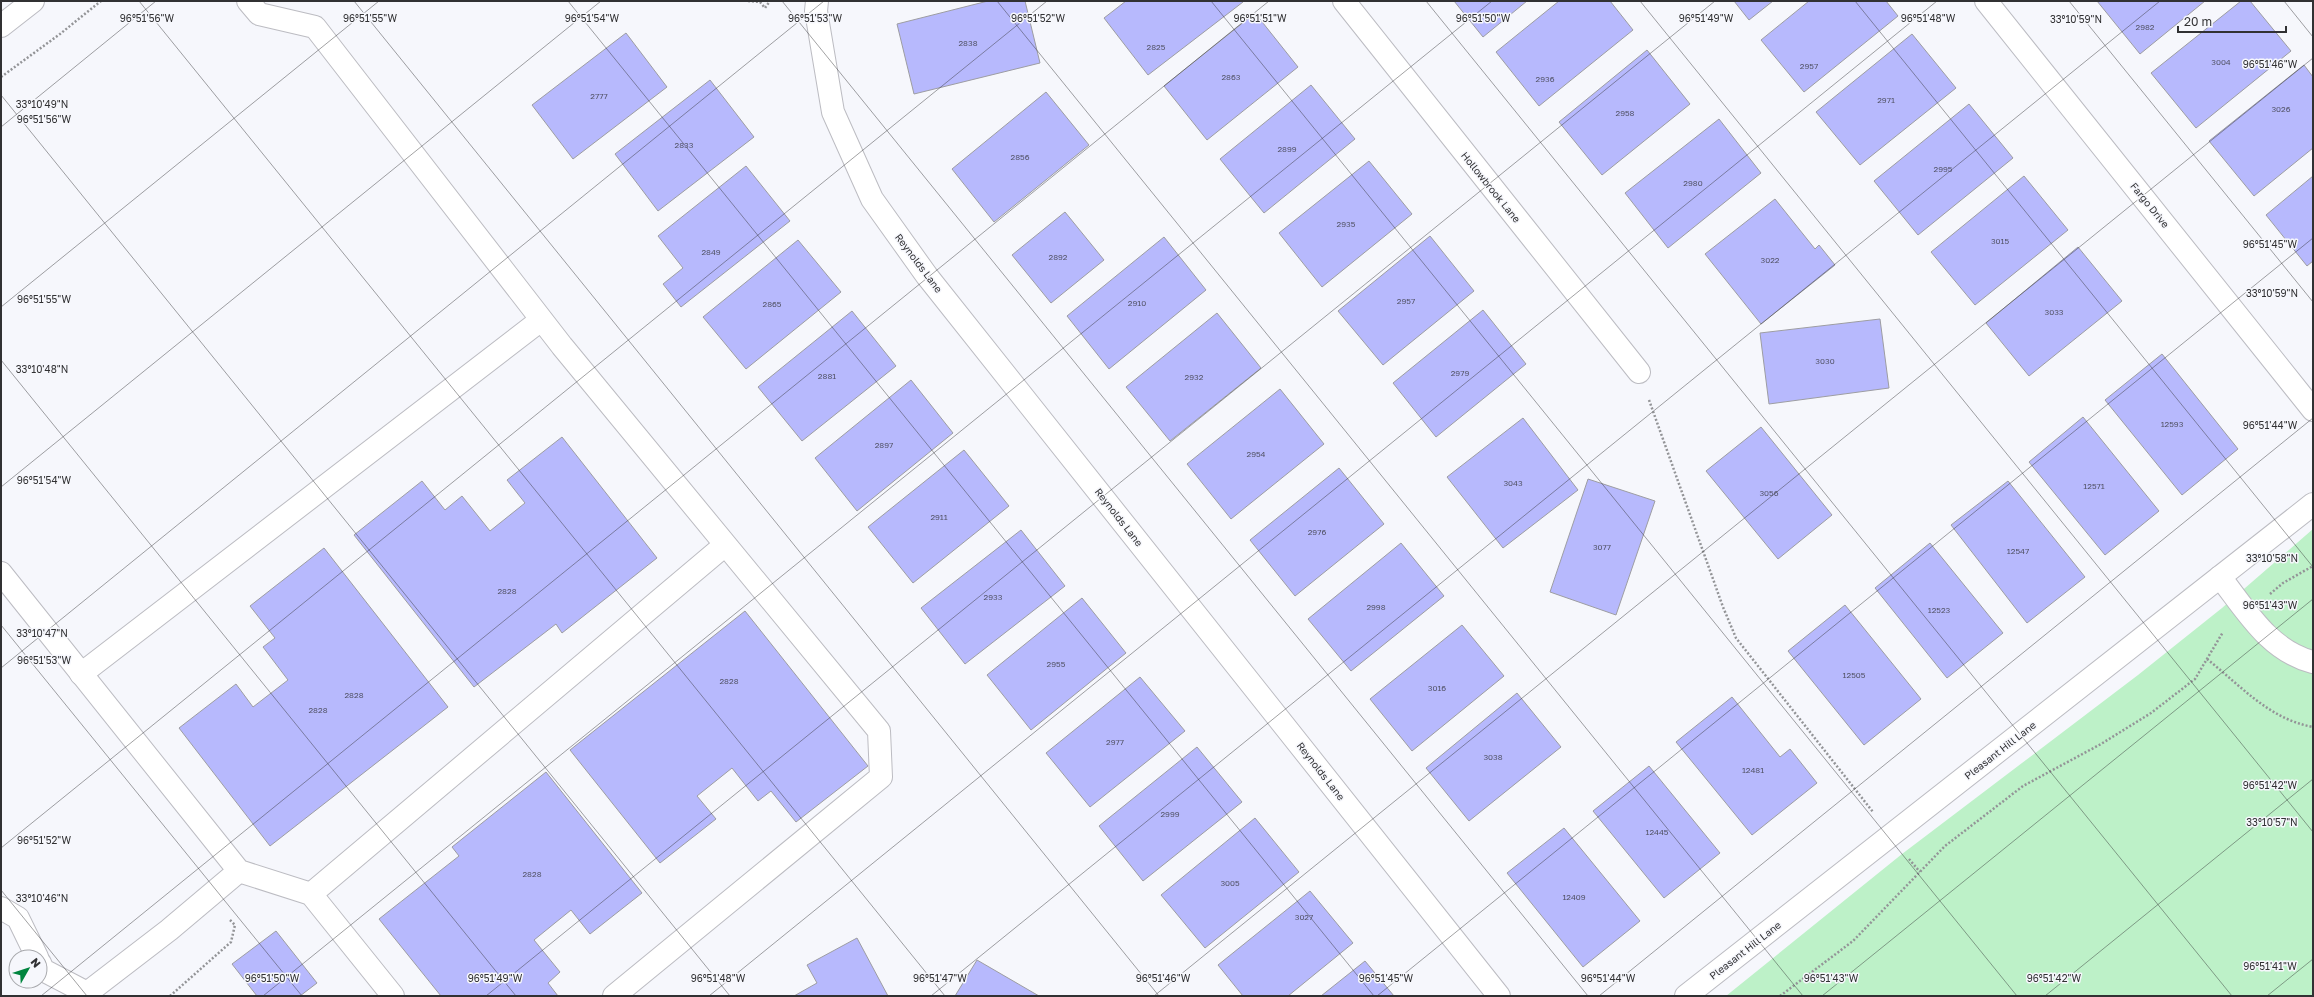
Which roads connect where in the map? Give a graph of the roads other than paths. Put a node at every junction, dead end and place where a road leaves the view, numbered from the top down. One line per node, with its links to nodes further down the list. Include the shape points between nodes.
1 (34, 1): 6 (street)
2 (248, 1): 7 (street, via 259,14 315,27)
3 (817, 1): 23 (street, Reynolds Lane, via 816,11 833,112 872,199 927,276)
4 (1344, 1): 8 (street, Hollowbrook Lane)
5 (1986, 1): 9 (street, Fargo Drive)
6 (1, 26)
7 (541, 320): 11 (street); 15 (street)
8 (1639, 372)
9 (2313, 410)
10 (2313, 504): 13 (street, Pleasant Hill Lane)
11 (725, 545): 17 (street); 22 (street, via 879,731 881,777)
12 (1, 573): 15 (street)
13 (2220, 577): 14 (street, via 2268,639 2299,659); 24 (street, Pleasant Hill Lane)
14 (2313, 662)
15 (82, 674): 16 (street)
16 (239, 871): 17 (street); 20 (street, via 87,993)
17 (311, 894): 21 (street)
18 (1, 908): 19 (street, via 18,918)
19 (33, 949)
20 (48, 972)
21 (385, 993)
22 (614, 996)
23 (1499, 996)
24 (1686, 996)

